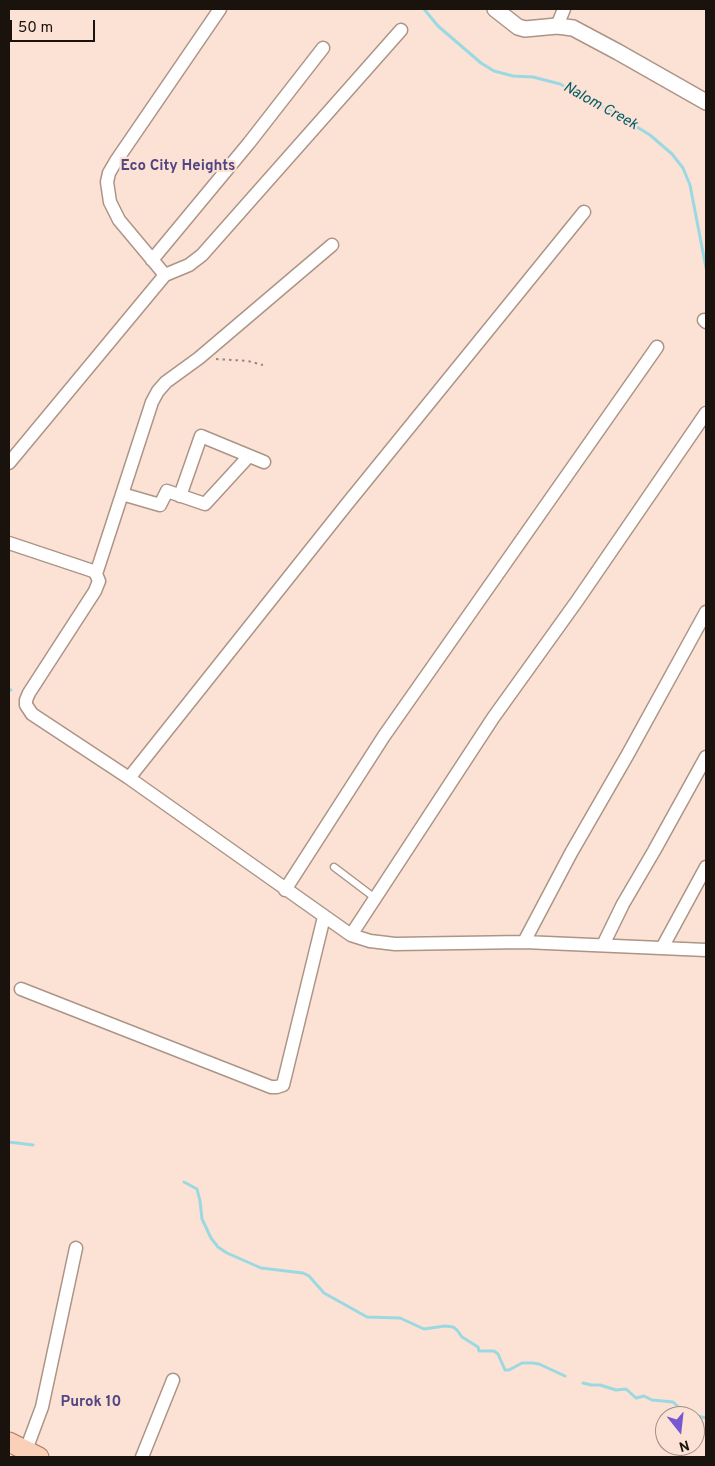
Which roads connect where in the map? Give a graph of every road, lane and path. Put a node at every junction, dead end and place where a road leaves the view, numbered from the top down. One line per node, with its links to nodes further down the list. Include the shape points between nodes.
1 (220, 9): 10 (street, via 107,182 113,210)
2 (495, 9): 4 (street, via 525,30)
3 (564, 9): 4 (street)
4 (557, 26): 7 (street, via 580,32)
5 (401, 30): 11 (street, via 202,255 189,265)
6 (323, 48): 10 (street)
7 (706, 102)
8 (584, 212): 25 (street)
9 (332, 245): 13 (street)
10 (152, 260): 11 (street)
11 (165, 275): 18 (street)
12 (657, 347): 28 (street, via 384,736)
13 (199, 358): 14 (path); 19 (street, via 166,382 152,402)
14 (263, 365)
15 (706, 413): 29 (street, via 492,718)
16 (249, 456): 17 (street); 20 (street, via 205,504); 20 (street, via 201,436)
17 (264, 462)
18 (9, 463)
19 (122, 494): 20 (street, via 160,505 167,491); 22 (street)
20 (180, 496)
21 (9, 543): 22 (street)
22 (96, 574): 25 (street, via 95,591 29,693 26,705 32,714)
23 (706, 612): 32 (street)
24 (706, 757): 33 (street)
25 (129, 778): 28 (street)
26 (334, 867): 29 (lane)
27 (706, 867): 34 (street)
28 (285, 890): 30 (street)
29 (375, 898): 31 (street)
30 (324, 917): 31 (street); 36 (street, via 283,1085 277,1087)
31 (351, 935): 32 (street, via 395,944)
32 (524, 942): 33 (street)
33 (603, 945): 34 (street)
34 (662, 948): 35 (street)
35 (706, 950)
36 (21, 989)
37 (76, 1248): 40 (street)
38 (172, 1380): 41 (street)
39 (9, 1442): 40 (main road)
40 (32, 1454)
41 (142, 1457)

